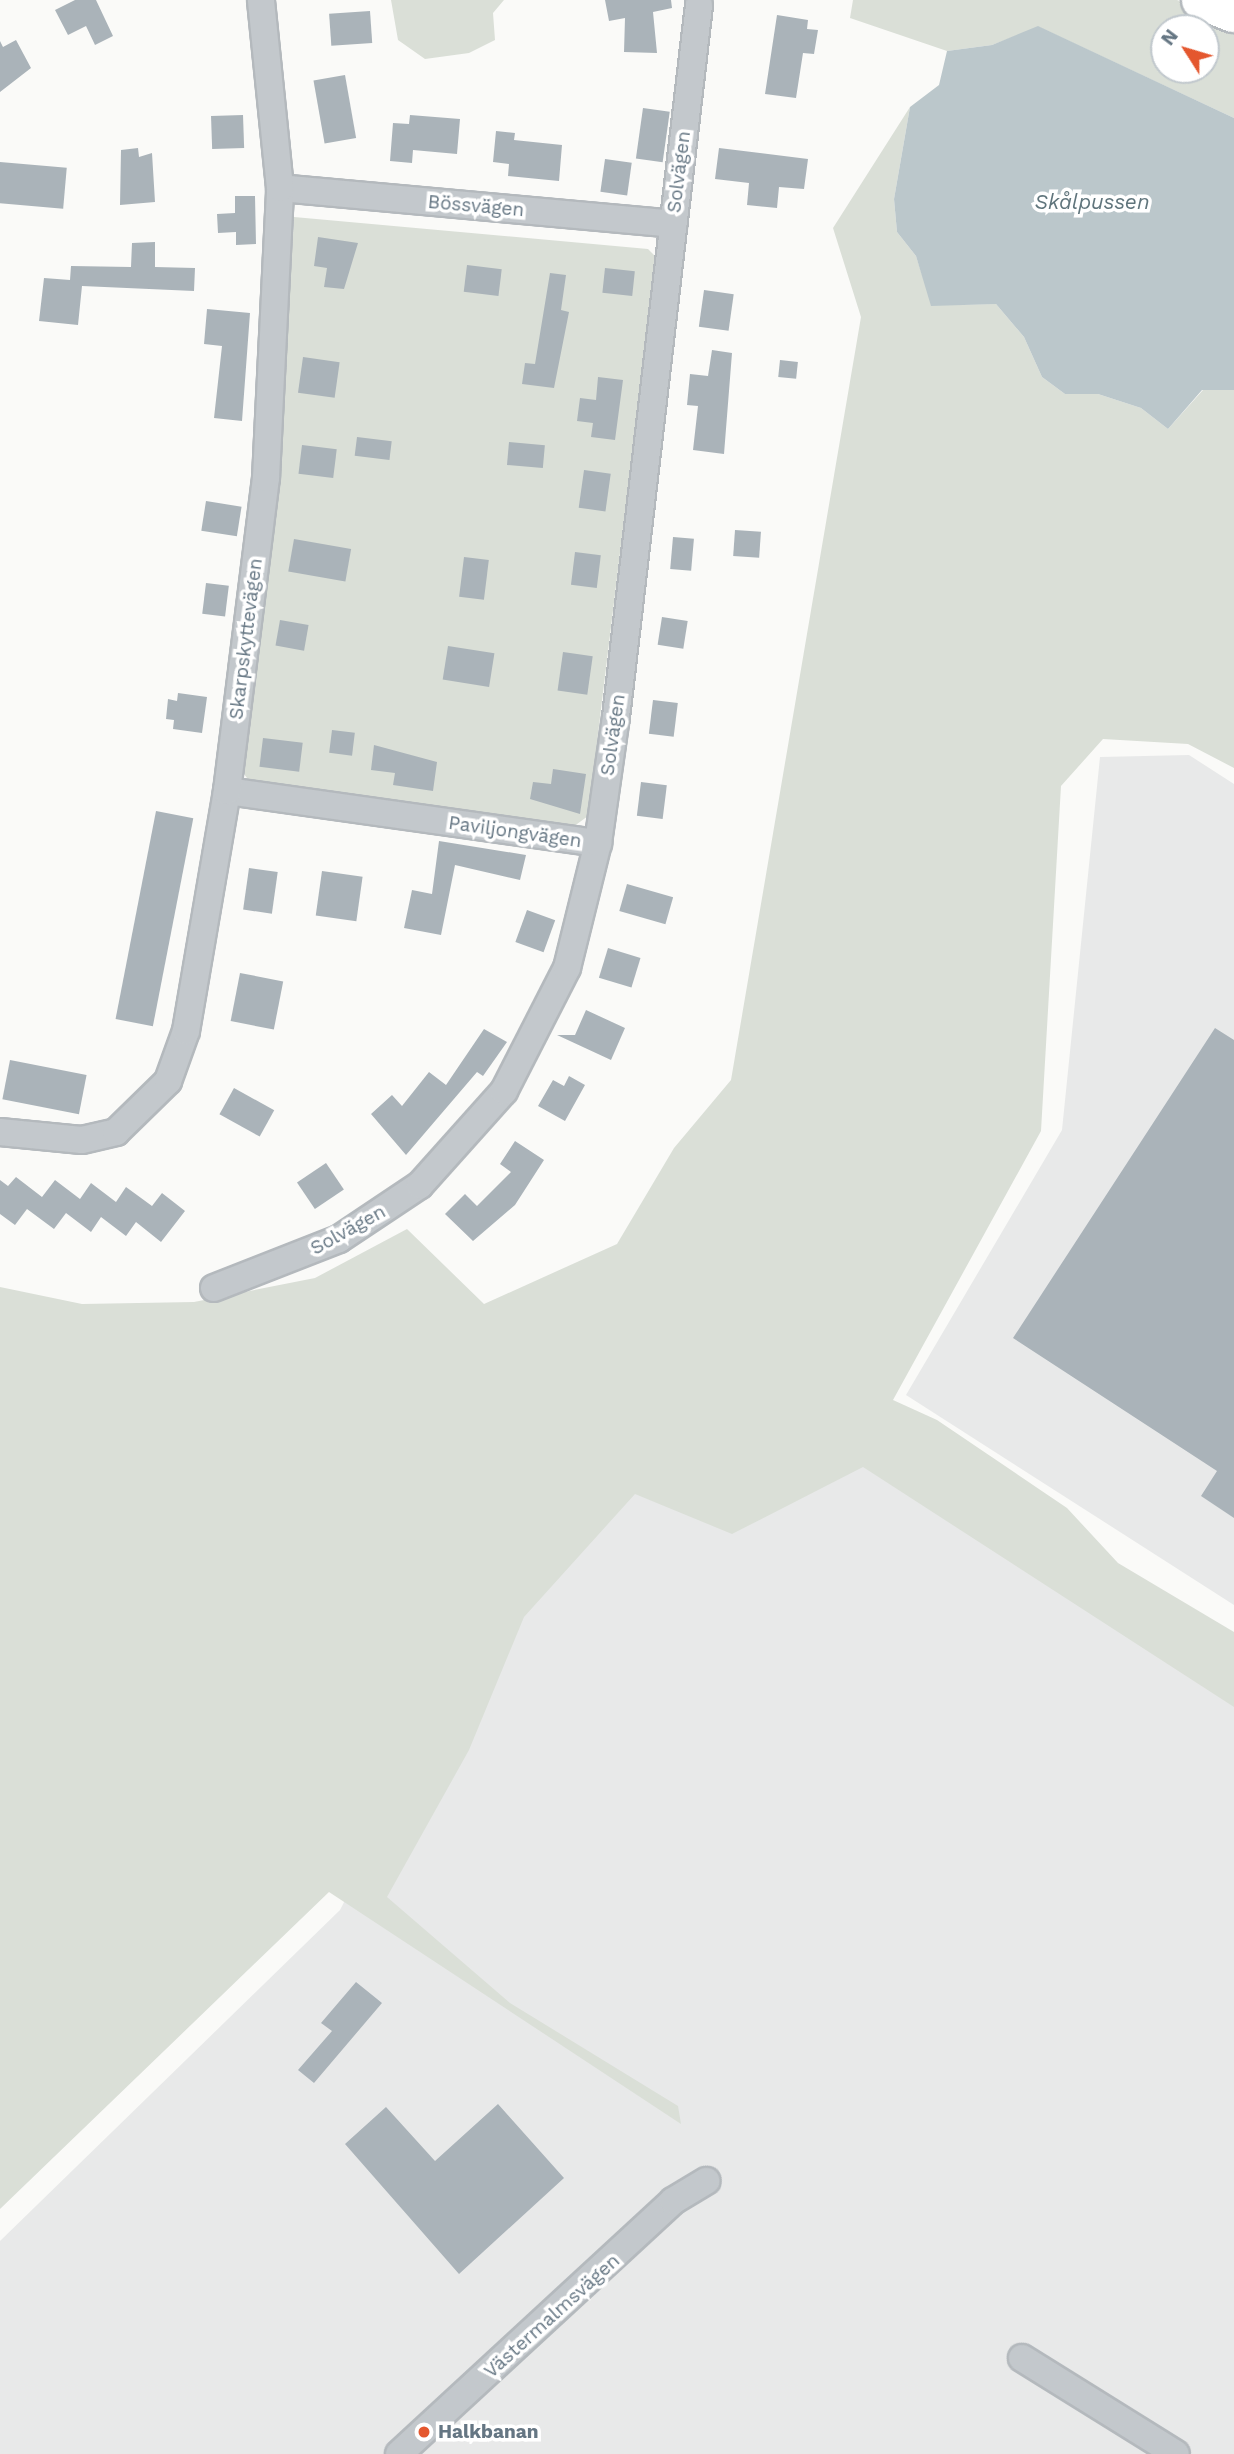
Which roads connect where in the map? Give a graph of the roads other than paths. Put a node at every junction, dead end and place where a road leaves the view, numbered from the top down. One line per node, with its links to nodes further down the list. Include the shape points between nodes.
1 (261, 0): 5 (street, Skarpskyttevägen)
2 (1201, 0): 4 (highway)
3 (699, 5): 6 (street, Solvägen)
4 (1234, 13)
5 (279, 188): 6 (street, Bössvägen); 7 (street, Skarpskyttevägen, via 266,478)
6 (673, 223): 8 (street, Solvägen)
7 (227, 791): 8 (street, Paviljongvägen); 9 (street, Skarpskyttevägen, via 186,1031 168,1081 154,1101 109,1135 82,1140)
8 (598, 843): 10 (street, Solvägen, via 583,916 556,995 504,1091 474,1130 386,1210 314,1250)
9 (0, 1132)
10 (214, 1288)
11 (706, 2181): 13 (street, Västermalmsvägen, via 673,2200)
12 (1022, 2358): 14 (street)
13 (400, 2454)
14 (1175, 2454)

